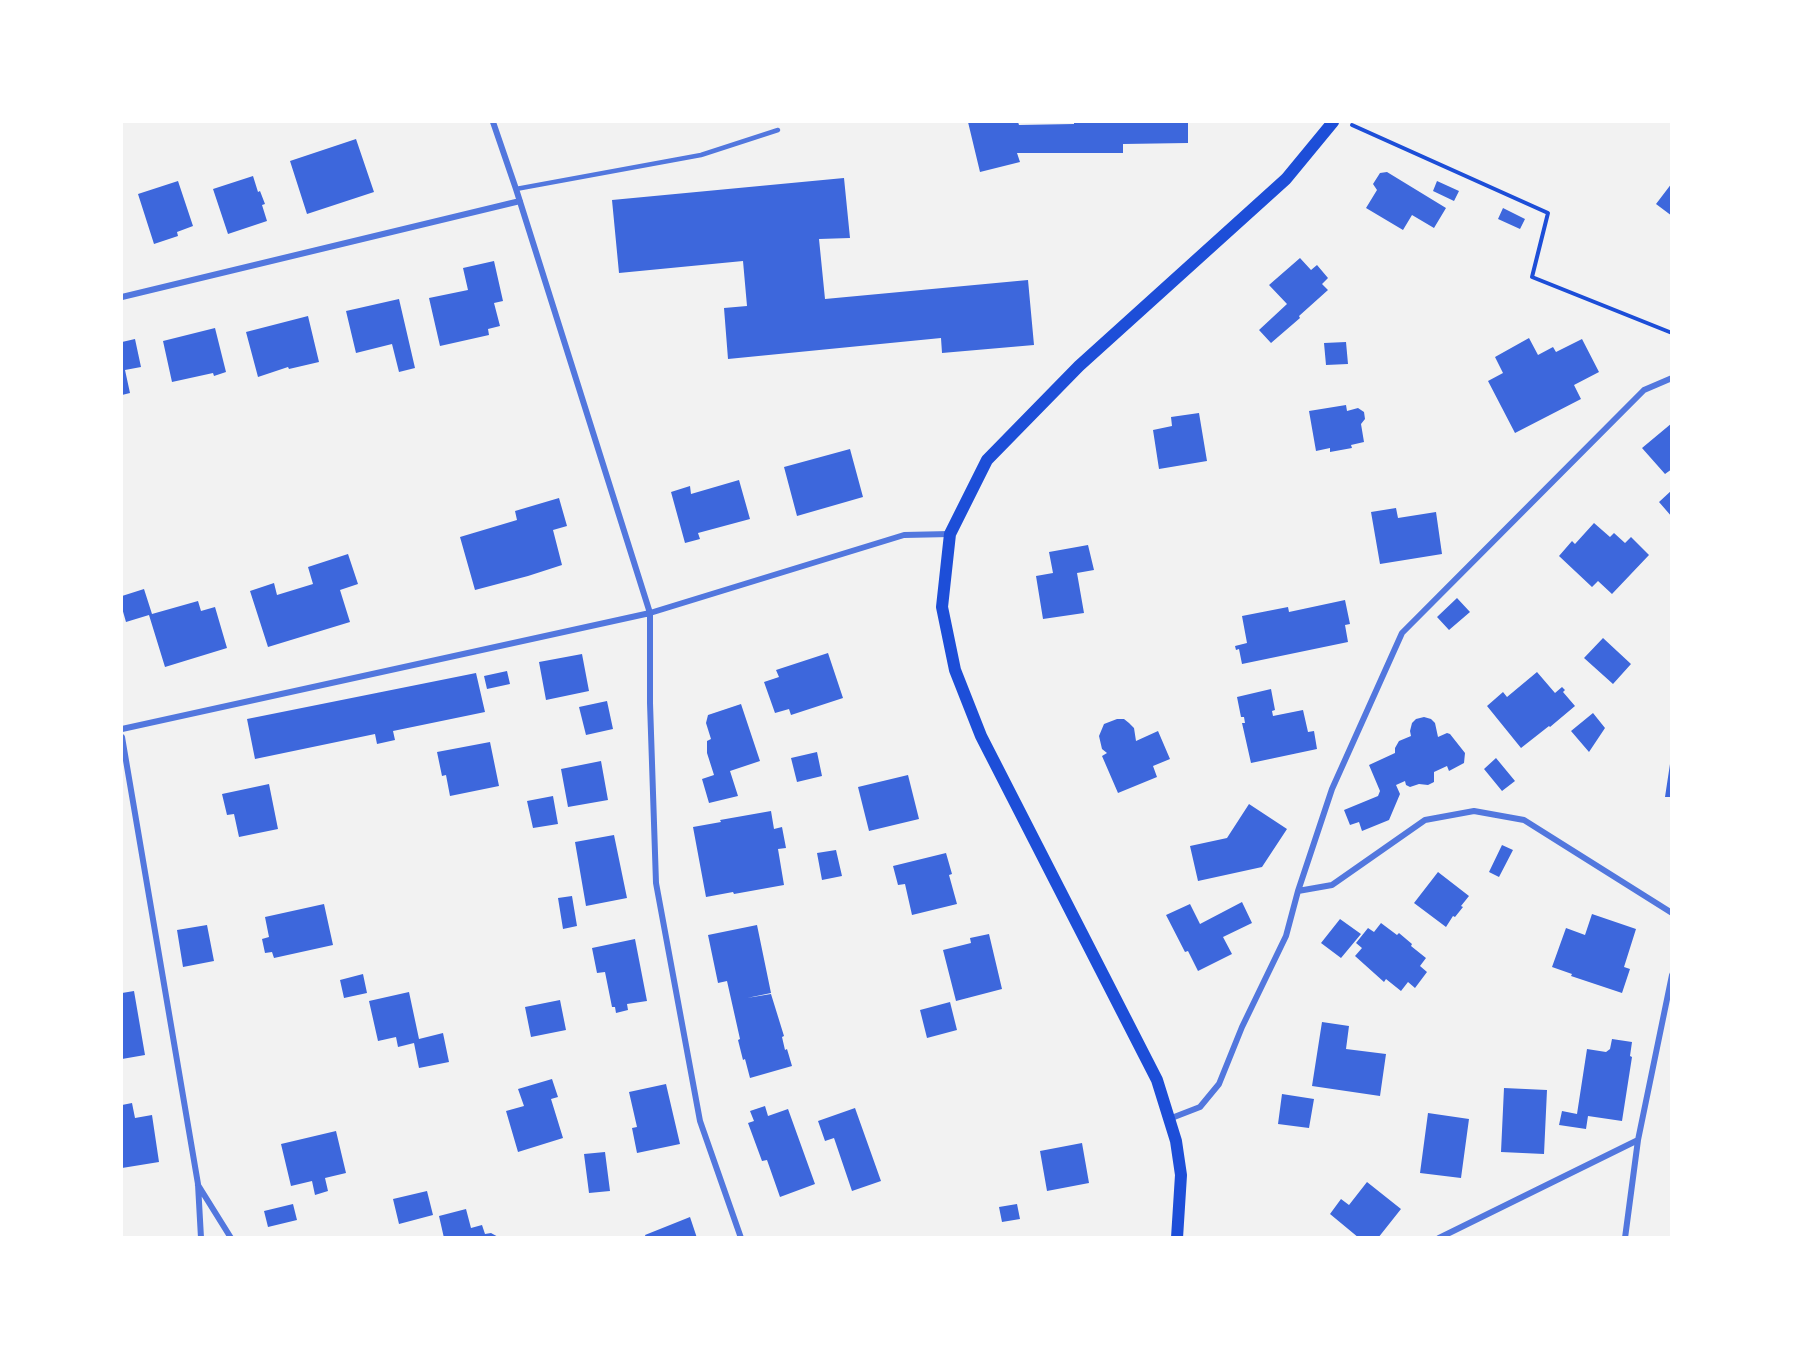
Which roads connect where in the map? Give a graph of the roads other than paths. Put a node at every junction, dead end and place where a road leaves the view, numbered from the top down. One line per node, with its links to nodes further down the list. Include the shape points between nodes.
1 (493, 122): 4 (street)
2 (1333, 122): 8 (main road, via 1287,179 1079,366 987,460)
3 (778, 130): 4 (lane, via 701,155)
4 (516, 189): 5 (street)
5 (520, 201): 6 (street); 9 (street)
6 (122, 297)
7 (1671, 378): 12 (street, via 1644,390 1402,633 1332,789)
8 (950, 534): 9 (street, via 904,535); 15 (main road, via 942,608 955,670 981,736 1157,1080)
9 (650, 612): 10 (street); 20 (street, via 656,883 700,1121)
10 (122, 729)
11 (122, 737): 17 (street)
12 (1298, 891): 13 (street, via 1332,885 1425,820 1474,810 1524,820); 15 (street, via 1286,936 1219,1084 1200,1107)
13 (1671, 913)
14 (1671, 975): 16 (street)
15 (1169, 1119): 21 (main road, via 1180,1175)
16 (1638, 1140): 22 (street); 23 (street)
17 (198, 1184): 18 (street); 19 (street)
18 (201, 1238)
19 (231, 1238)
20 (741, 1238)
21 (1177, 1238)
22 (1439, 1238)
23 (1625, 1238)

